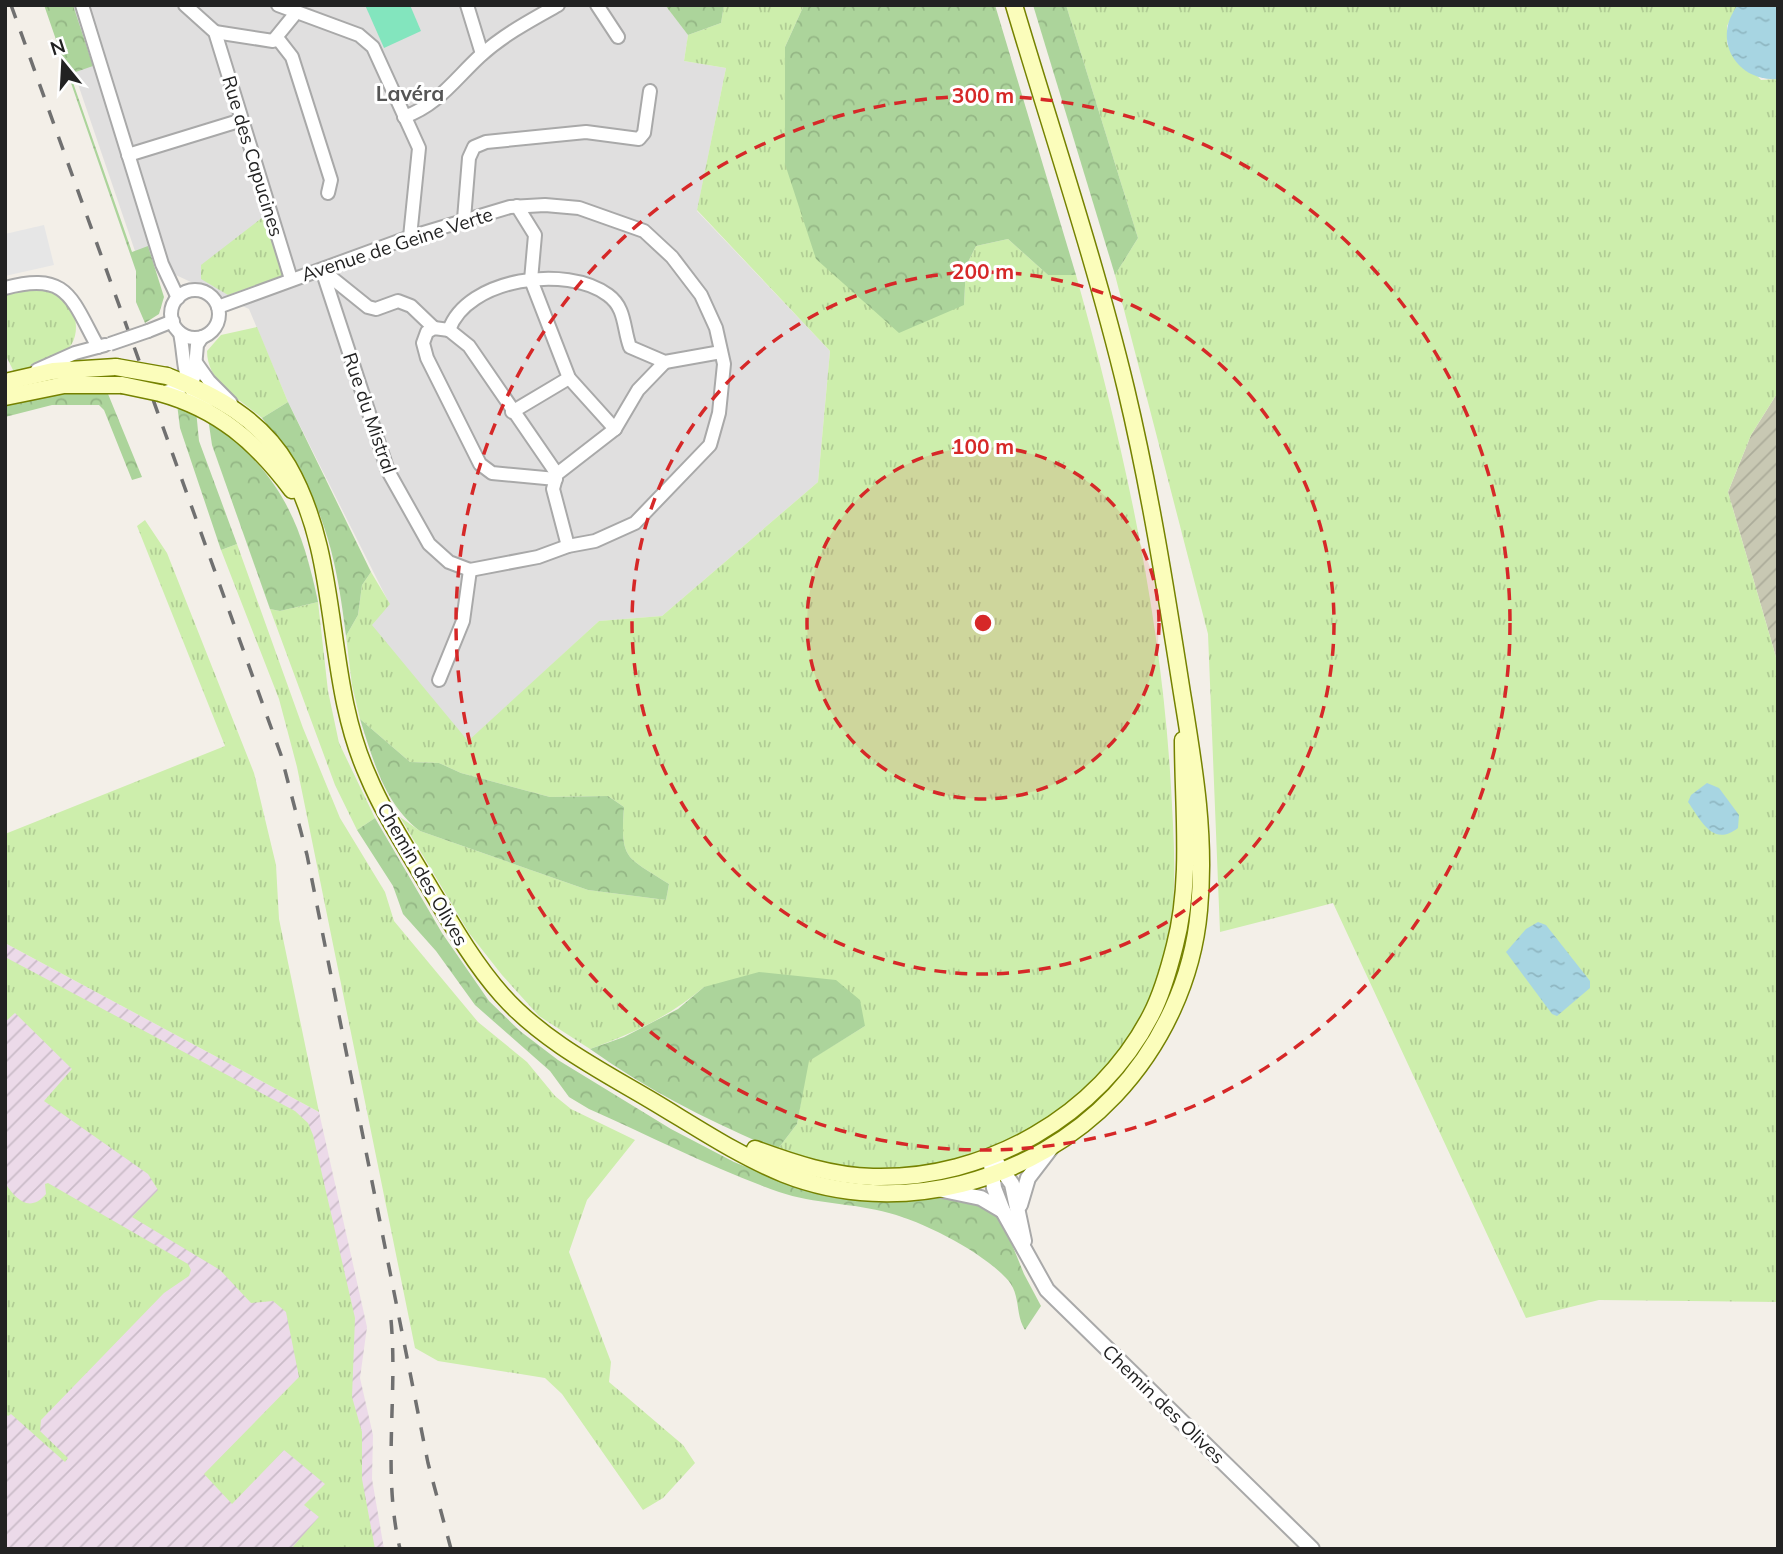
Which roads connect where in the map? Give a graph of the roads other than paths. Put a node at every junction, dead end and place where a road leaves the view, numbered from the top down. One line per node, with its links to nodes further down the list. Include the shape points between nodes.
1 (82, 5): 16 (street)
2 (186, 5): 9 (street)
3 (278, 5): 8 (street)
4 (467, 5): 12 (street)
5 (558, 5): 12 (street)
6 (597, 5): 10 (street)
7 (1014, 5): 53 (main road, via 1124,382 1160,551)
8 (295, 13): 11 (street); 14 (street, via 367,40)
9 (215, 32): 11 (street, via 268,41); 15 (street, Rue des Capucines)
10 (618, 37)
11 (278, 38): 17 (street, via 292,57 331,180)
12 (482, 54): 14 (street, via 426,109)
13 (650, 91): 19 (street, via 639,139 586,132 474,147)
14 (404, 117): 20 (street, via 419,148)
15 (242, 120): 16 (street); 22 (street, Rue des Capucines)
16 (128, 155): 25 (street, via 167,279)
17 (328, 193)
18 (517, 206): 19 (street, Avenue de Geine Verte); 23 (street, via 535,234); 34 (street, Avenue de Geine Verte, via 579,208 644,231 672,257 701,295)
19 (464, 219): 20 (street, Avenue de Geine Verte)
20 (410, 237): 21 (street, Avenue de Geine Verte)
21 (322, 270): 22 (street, Avenue de Geine Verte); 29 (street, via 368,306 376,309 398,301 411,306); 51 (street, Rue du Mistral, via 388,471 429,544 449,562)
22 (291, 279): 26 (street, Avenue de Geine Verte)
23 (531, 280): 30 (street, via 482,292 454,316); 36 (street, via 590,284 609,295 621,309 630,347); 39 (street)
24 (5, 288): 27 (street, via 35,281 53,284)
25 (178, 298): 26 (street, via 202,291); 28 (street, via 172,309)
26 (218, 307): 32 (street, via 215,327)
27 (84, 321): 33 (street); 35 (street, via 84,334)
28 (173, 321): 31 (street); 33 (street, bridge)
29 (434, 328): 30 (street); 48 (street, via 423,343 427,358 480,464 492,472)
30 (449, 330): 45 (street, via 469,346)
31 (180, 333): 32 (street); 41 (street, Chemin des Olives)
32 (202, 337): 37 (street)
33 (104, 345): 35 (street)
34 (721, 352): 36 (street); 50 (street, Avenue de Geine Verte, via 719,413 710,445 635,523 595,541)
35 (75, 353): 38 (street)
36 (665, 362): 47 (street, via 638,390)
37 (197, 363): 41 (street, via 196,375); 46 (street, Chemin des Olives, via 212,385)
38 (25, 377): 40 (main road); 42 (main road, bridge, via 116,367)
39 (569, 378): 45 (street); 47 (street)
40 (5, 382)
41 (188, 384): 42 (main road); 44 (street, Chemin des Olives); 46 (main road, Chemin des Olives)
42 (168, 389): 43 (main road, bridge, via 64,385); 44 (main road)
43 (5, 397)
44 (209, 411): 49 (main road, Chemin des Olives, via 254,443)
45 (512, 412): 48 (street)
46 (247, 418): 49 (main road, Chemin des Olives, via 284,459)
47 (615, 429): 48 (street)
48 (556, 476): 50 (street, via 552,489)
49 (308, 511): 54 (main road, Chemin des Olives, via 323,560 342,694 356,747 385,812 450,923 485,975 526,1018 584,1061)
50 (568, 546): 51 (street, Avenue de Geine Verte, via 538,557)
51 (470, 570): 52 (street, via 463,621)
52 (439, 680)
53 (1182, 695): 55 (main road, via 1198,787 1201,858 1199,915 1191,957 1167,1022 1135,1072 1083,1125); 56 (main road, via 1182,907 1176,943 1152,1015 1118,1064 1084,1100 1034,1136)
54 (700, 1129): 56 (main road, Chemin des Olives, via 793,1163 870,1177 937,1172); 58 (main road, Chemin des Olives, via 785,1174 817,1184 852,1191)
55 (1053, 1146): 57 (main road); 60 (street, via 1028,1178)
56 (990, 1157): 57 (street, Chemin des Olives)
57 (998, 1174): 58 (main road, Chemin des Olives); 59 (street, Chemin des Olives); 60 (street, Chemin des Olives, via 1012,1184)
58 (937, 1189): 59 (street, Chemin des Olives, via 981,1198)
59 (1003, 1210): 61 (street, Chemin des Olives)
60 (1019, 1210): 61 (street, Chemin des Olives)
61 (1027, 1253): 62 (street, Chemin des Olives, via 1056,1301)
62 (1312, 1549)

